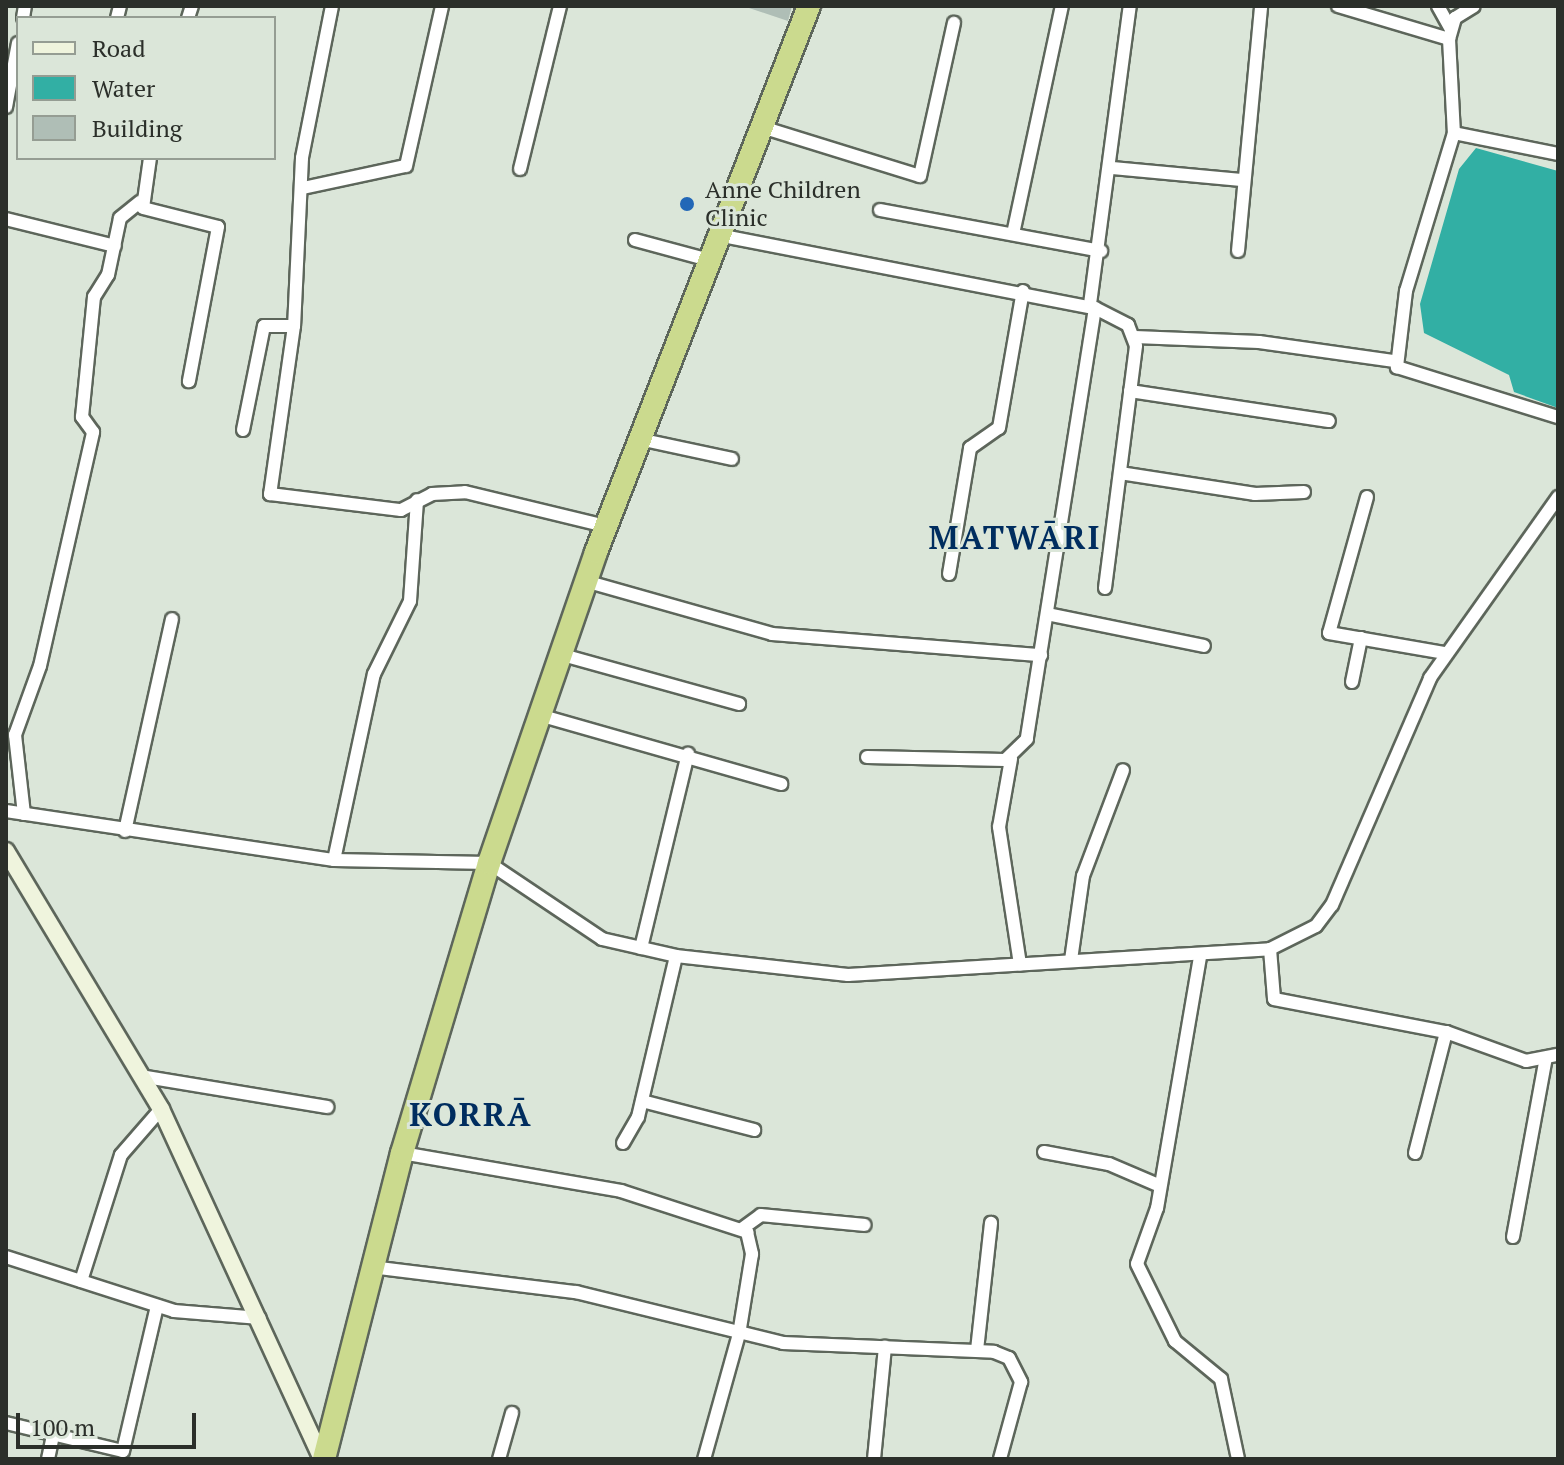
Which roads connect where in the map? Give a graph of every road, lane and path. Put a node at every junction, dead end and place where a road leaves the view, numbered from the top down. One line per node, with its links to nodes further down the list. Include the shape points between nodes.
1 (332, 6): 22 (street)
2 (442, 6): 22 (street, via 406,166)
3 (560, 6): 20 (street)
4 (809, 6): 15 (highway)
5 (1062, 6): 26 (street)
6 (1130, 6): 19 (street)
7 (1261, 6): 21 (street)
8 (1338, 6): 12 (street)
9 (1438, 6): 12 (street)
10 (1474, 6): 12 (street)
11 (954, 23): 15 (street, via 920,176)
12 (1450, 34): 16 (street)
13 (16, 54): 14 (street)
14 (6, 107)
15 (765, 128): 27 (highway)
16 (1454, 133): 17 (street); 37 (street, via 1406,291)
17 (1558, 154)
18 (150, 160): 23 (street)
19 (1113, 168): 21 (street); 30 (street)
20 (520, 169)
21 (1243, 180): 31 (street)
22 (303, 188): 35 (street)
23 (140, 202): 29 (street, via 120,218); 38 (street, via 151,213 218,227)
24 (880, 210): 26 (street)
25 (6, 219): 29 (street)
26 (1013, 234): 30 (street)
27 (723, 236): 32 (highway); 33 (street)
28 (635, 240): 32 (street)
29 (115, 246): 70 (street, via 94,297 82,417 93,432 40,666 15,735)
30 (1101, 251): 34 (street)
31 (1238, 251)
32 (713, 261): 43 (highway)
33 (1023, 291): 34 (street); 51 (street, via 999,428 970,448)
34 (1093, 306): 36 (street, via 1128,325); 54 (street)
35 (294, 326): 42 (street, via 264,326); 49 (street, via 270,494 395,510)
36 (1135, 337): 37 (street, via 1259,342); 39 (street)
37 (1395, 361): 40 (street, via 1407,373)
38 (189, 381)
39 (1130, 391): 41 (street); 45 (street)
40 (1558, 417)
41 (1329, 421)
42 (243, 430)
43 (639, 439): 44 (street); 50 (highway)
44 (732, 459)
45 (1120, 473): 46 (street, via 1255,494); 53 (street)
46 (1304, 492)
47 (1367, 497): 56 (street, via 1329,633)
48 (1558, 497): 58 (street)
49 (417, 500): 50 (street, via 465,492); 73 (street, via 410,601 374,674)
50 (606, 526): 52 (highway)
51 (949, 574)
52 (585, 581): 59 (highway); 60 (street, via 772,634)
53 (1105, 588)
54 (1047, 614): 57 (street); 60 (street)
55 (172, 619): 71 (street)
56 (1361, 638): 58 (street); 61 (street)
57 (1204, 646)
58 (1445, 653): 76 (street, via 1411,712 1332,905 1316,926)
59 (559, 654): 62 (street); 63 (highway)
60 (1041, 655): 66 (street, via 1030,730)
61 (1352, 682)
62 (739, 704)
63 (539, 715): 64 (street); 74 (highway)
64 (688, 754): 68 (street); 75 (street)
65 (867, 757): 66 (street)
66 (1011, 759): 80 (street, via 999,827)
67 (1123, 770): 79 (street, via 1083,876)
68 (781, 784)
69 (6, 811): 70 (street)
70 (24, 814): 71 (street)
71 (125, 831): 73 (street)
72 (6, 851): 83 (main road)
73 (334, 860): 74 (street)
74 (489, 863): 75 (street, via 574,926); 90 (highway)
75 (641, 948): 77 (street)
76 (1270, 949): 78 (street); 81 (street, via 1274,999)
77 (676, 956): 80 (street, via 848,975); 84 (street)
78 (1200, 957): 79 (street); 92 (street)
79 (1071, 960): 80 (street)
80 (1020, 964)
81 (1446, 1032): 82 (street, via 1520,1060); 91 (street)
82 (1552, 1057): 96 (street)
83 (140, 1076): 85 (street); 86 (main road)
84 (642, 1101): 87 (street); 88 (street)
85 (327, 1107)
86 (161, 1109): 99 (street, via 121,1155); 101 (main road)
87 (754, 1130)
88 (623, 1143)
89 (1044, 1152): 92 (street, via 1109,1164)
90 (402, 1153): 95 (street, via 621,1191); 98 (highway)
91 (1415, 1153)
92 (1158, 1185): 114 (street, via 1157,1208 1139,1249 1140,1276 1175,1341 1221,1379)
93 (991, 1223): 104 (street)
94 (865, 1225): 95 (street, via 761,1215)
95 (743, 1228): 102 (street, via 752,1254)
96 (1513, 1237)
97 (6, 1257): 99 (street)
98 (371, 1267): 102 (street, via 576,1292); 109 (highway)
99 (81, 1281): 100 (street)
100 (157, 1306): 101 (street); 107 (street, via 123,1451)
101 (260, 1318): 109 (main road)
102 (739, 1334): 103 (street); 111 (street)
103 (885, 1347): 104 (street); 112 (street)
104 (977, 1350): 113 (street, via 1009,1358 1019,1369 1020,1393)
105 (512, 1413): 110 (street)
106 (6, 1423): 107 (street)
107 (53, 1435): 108 (street)
108 (48, 1459)
109 (323, 1459)
110 (499, 1459)
111 (704, 1459)
112 (874, 1459)
113 (1000, 1459)
114 (1238, 1459)

